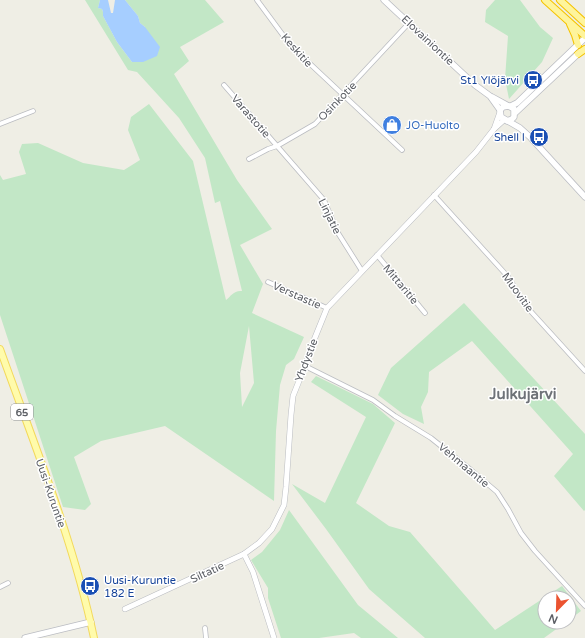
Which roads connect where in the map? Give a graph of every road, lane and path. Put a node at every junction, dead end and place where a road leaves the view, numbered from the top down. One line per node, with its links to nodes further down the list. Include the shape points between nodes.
1 (257, 0): 15 (street, Keskitie, via 291,46)
2 (384, 0): 8 (main road, Elovainiontie)
3 (545, 0): 7 (highway)
4 (560, 0): 5 (highway)
5 (574, 13): 6 (highway); 9 (highway)
6 (585, 19)
7 (569, 20): 10 (highway); 11 (highway)
8 (409, 23): 15 (street, Osinkotie); 16 (main road, Elovainiontie)
9 (585, 24)
10 (585, 37): 11 (main road)
11 (578, 45): 17 (main road, via 518,103)
12 (585, 48): 13 (highway)
13 (578, 54): 20 (main road)
14 (224, 85): 25 (street, Varastotie)
15 (343, 95): 25 (street, Osinkotie, via 315,124); 26 (street, Keskitie)
16 (490, 96): 17 (main road, Elovainiontie); 19 (main road, Elovainiontie)
17 (509, 106): 19 (main road, via 503,107); 20 (main road, via 514,109)
18 (33, 111): 22 (street)
19 (500, 111): 21 (main road, via 501,118); 24 (street, Yhdystie)
20 (515, 115): 21 (main road, via 512,119); 23 (main road)
21 (506, 120): 23 (main road); 24 (street, Yhdystie)
22 (0, 124)
23 (520, 128): 29 (main road)
24 (494, 129): 28 (street, Yhdystie, via 476,152)
25 (278, 146): 27 (street, Osinkotie); 31 (street, Linjatie, via 324,200 338,233)
26 (402, 150)
27 (249, 159)
28 (434, 195): 30 (street, Yhdystie); 37 (street, Muovitie, via 510,278 525,305)
29 (585, 197)
30 (377, 255): 31 (street, Yhdystie); 34 (street, Mittaritie)
31 (362, 271): 33 (street, Yhdystie)
32 (268, 282): 33 (street, Verstastie)
33 (327, 308): 36 (street, Yhdystie)
34 (425, 313)
35 (0, 349): 43 (main road, Uusi-Kuruntie / 65, via 59,515)
36 (305, 366): 38 (street, Yhdystie, via 293,396 284,505 272,528 259,543); 41 (street, Vehmaantie, via 373,400 431,438 472,470 497,492 521,533)
37 (585, 371)
38 (244, 554): 42 (street, Siltatie); 48 (street, via 253,572)
39 (8, 583): 40 (street)
40 (0, 587)
41 (585, 606)
42 (125, 610)
43 (91, 622): 45 (main road); 46 (main road, Uusi-Kuruntie / 65)
44 (205, 628): 47 (street)
45 (25, 638)
46 (94, 638)
47 (206, 638)
48 (274, 638)

